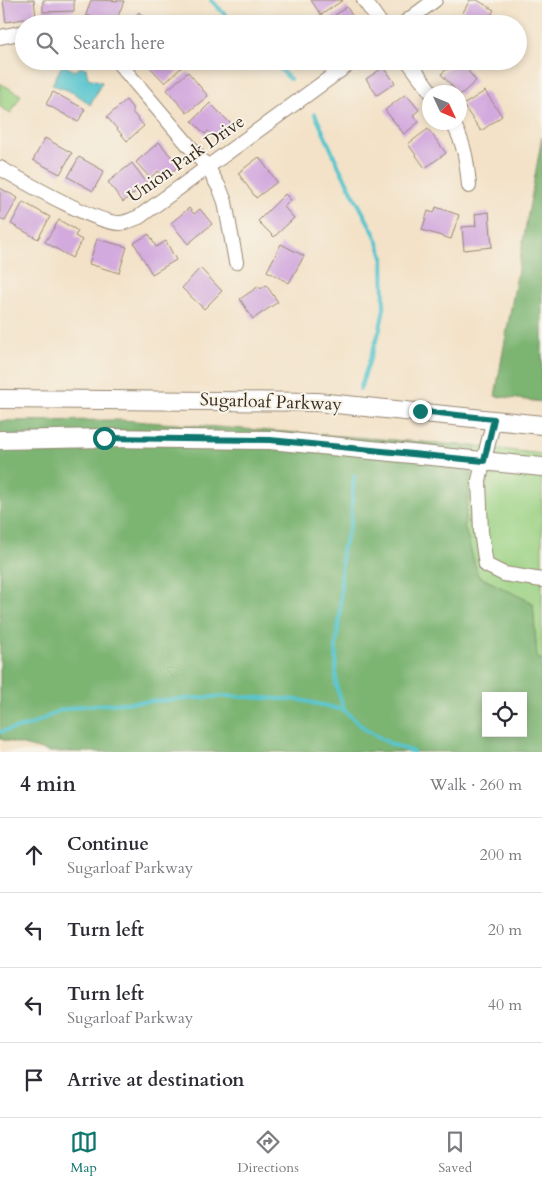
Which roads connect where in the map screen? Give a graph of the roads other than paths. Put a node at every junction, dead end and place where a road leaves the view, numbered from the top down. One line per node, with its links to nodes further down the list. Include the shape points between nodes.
1 (364, 0): 3 (street)
2 (435, 0): 4 (street)
3 (375, 15)
4 (415, 15)
5 (15, 34): 6 (street)
6 (0, 37)
7 (125, 70): 13 (street)
8 (341, 70): 13 (street, Union Park Drive)
9 (415, 70): 10 (street)
10 (426, 85)
11 (457, 130): 14 (street, via 465,151)
12 (0, 168): 13 (street, Union Park Drive, via 74,208 120,223 139,217)
13 (208, 168): 15 (street, via 225,202)
14 (469, 186)
15 (236, 262)
16 (0, 399): 17 (main road, Sugarloaf Parkway, via 317,402)
17 (494, 419): 18 (main road, Sugarloaf Parkway); 20 (street)
18 (542, 424)
19 (0, 440): 20 (main road, via 270,440)
20 (484, 461): 21 (main road); 22 (street, via 479,480 486,565 504,574)
21 (542, 467)
22 (542, 580)

